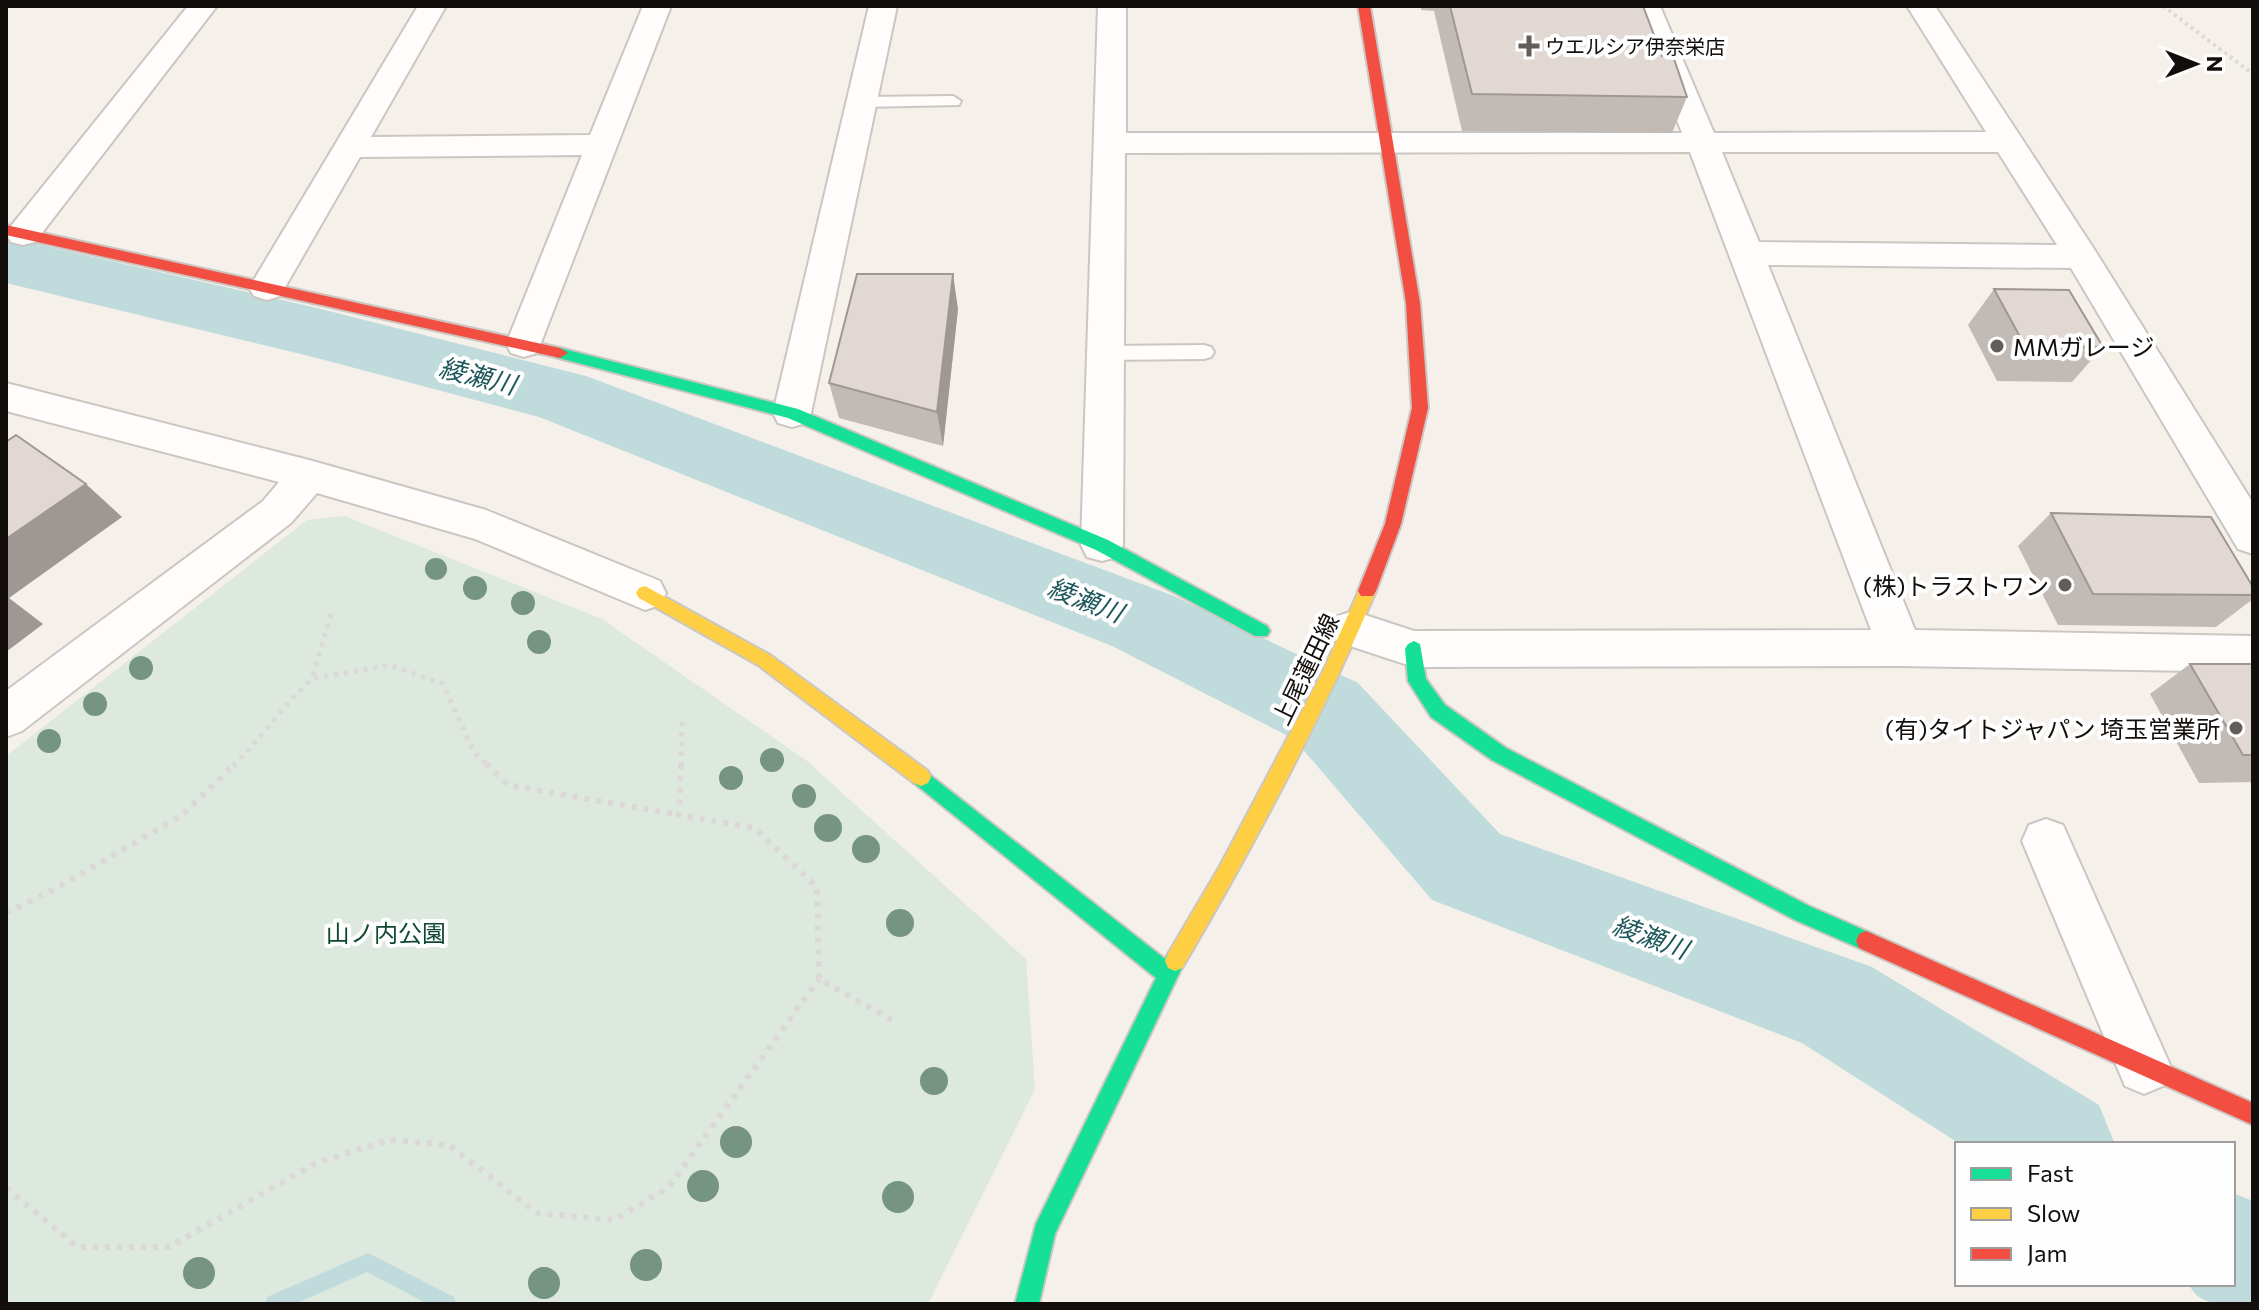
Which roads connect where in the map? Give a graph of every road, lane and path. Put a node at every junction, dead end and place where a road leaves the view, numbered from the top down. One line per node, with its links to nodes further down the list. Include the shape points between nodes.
1 (203, 6): 19 (street)
2 (432, 6): 18 (street)
3 (657, 6): 17 (street)
4 (883, 6): 12 (street)
5 (1112, 6): 16 (street)
6 (1364, 6): 14 (street, 上尾蓮田線)
7 (1646, 6): 13 (street)
8 (1921, 6): 15 (street)
9 (2163, 6): 10 (path)
10 (2253, 74)
11 (953, 101): 12 (lane)
12 (862, 102): 27 (street)
13 (1702, 140): 14 (street); 15 (street); 20 (street)
14 (1388, 142): 16 (street); 33 (street, 上尾蓮田線, via 1413,303 1420,408 1393,524)
15 (2008, 142): 21 (street)
16 (1110, 143): 25 (street)
17 (602, 145): 18 (street); 23 (street)
18 (349, 147): 22 (street)
19 (15, 232): 22 (street)
20 (1744, 253): 21 (street); 35 (street)
21 (2082, 257): 29 (street)
22 (267, 288): 23 (street)
23 (524, 344): 27 (street)
24 (1204, 352): 25 (lane)
25 (1105, 353): 30 (street)
26 (6, 397): 28 (street)
27 (792, 413): 30 (street)
28 (309, 475): 31 (street, via 486,526); 39 (street, via 277,512)
29 (2253, 538)
30 (1102, 545): 34 (street)
31 (645, 593): 44 (street, via 764,660 864,732)
32 (331, 614): 38 (path)
33 (1353, 629): 36 (street); 44 (street, 上尾蓮田線, via 1227,873)
34 (1261, 631)
35 (1900, 648): 36 (street); 37 (street)
36 (1414, 649): 47 (street, via 1417,681 1438,711 1499,754 1802,913)
37 (2253, 654)
38 (312, 679): 41 (path, via 390,665 430,679 443,684 474,752 508,785); 43 (path, via 255,745 181,816)
39 (6, 717)
40 (682, 722): 41 (path)
41 (679, 815): 45 (path, via 754,828 817,887)
42 (2046, 841): 47 (street)
43 (6, 913)
44 (1168, 974): 50 (street, 上尾蓮田線, via 1044,1232)
45 (819, 979): 46 (path); 49 (path, via 668,1188 614,1220 537,1213 449,1145 389,1140 316,1163 169,1247 78,1247)
46 (892, 1020)
47 (2144, 1067): 48 (street)
48 (2253, 1114)
49 (6, 1188)
50 (1027, 1304)

